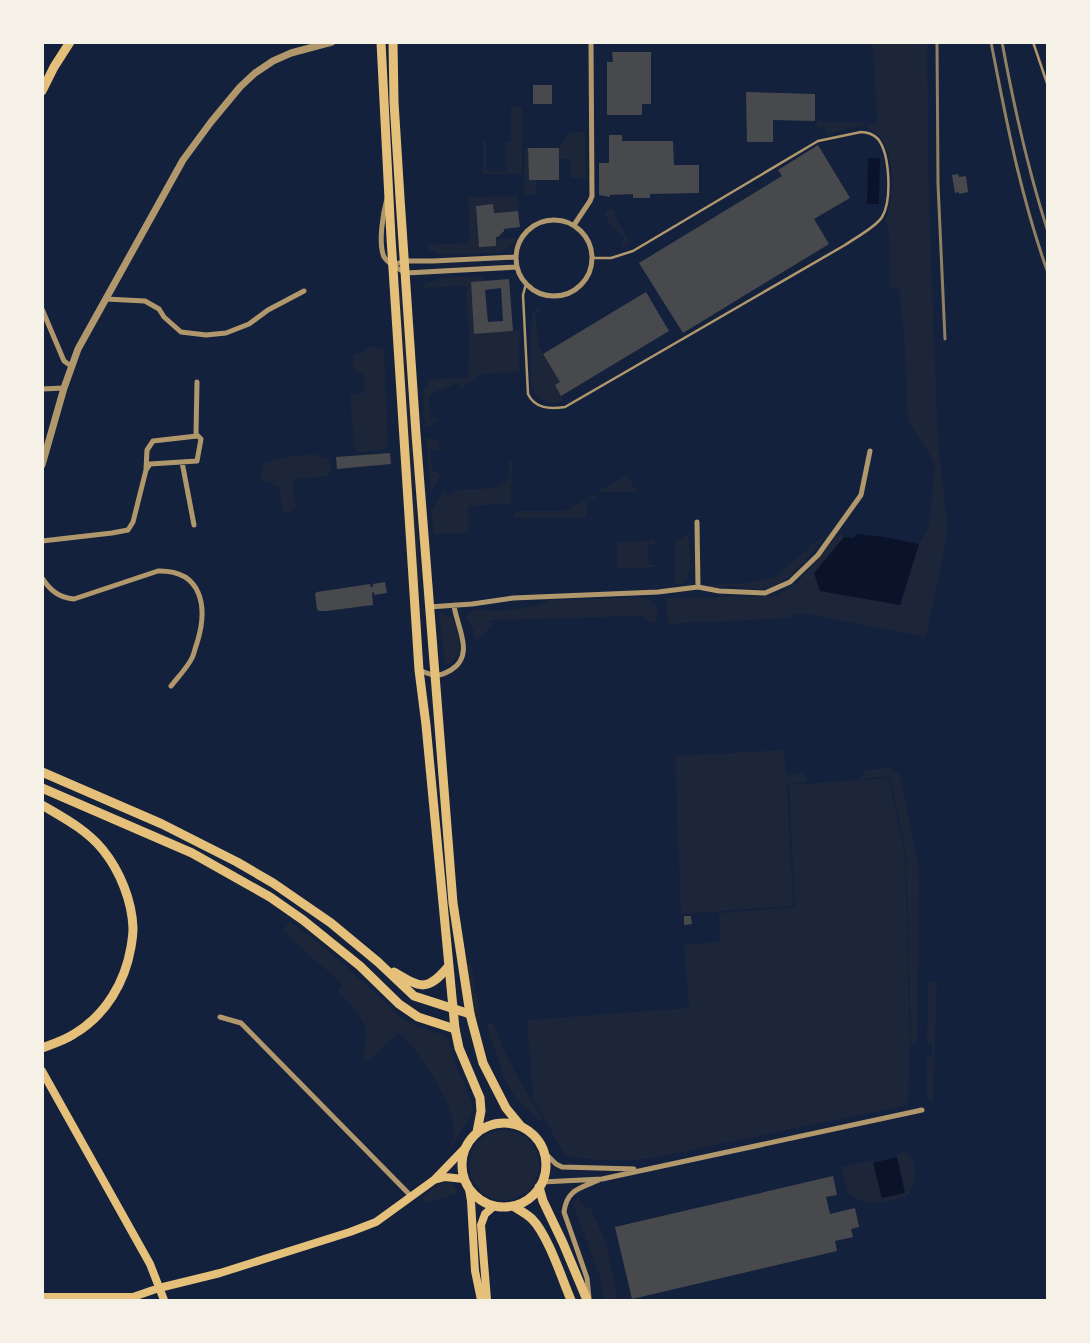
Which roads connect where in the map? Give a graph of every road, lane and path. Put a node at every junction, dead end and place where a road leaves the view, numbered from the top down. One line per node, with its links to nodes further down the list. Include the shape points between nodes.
1 (70, 42): 7 (main road)
2 (332, 42): 20 (street, via 292,52 273,61 240,87 183,160)
3 (381, 42): 15 (main road)
4 (393, 42): 14 (main road)
5 (591, 42): 11 (street, via 592,196)
6 (1034, 42): 8 (lane)
7 (47, 80): 9 (main road); 10 (main road)
8 (1048, 86)
9 (42, 91)
10 (42, 100)
11 (574, 225): 12 (street, via 555,220 536,225 519,244); 13 (street, via 589,243)
12 (516, 257): 14 (street); 16 (street)
13 (592, 258): 18 (street, via 586,279 569,293 542,295); 18 (lane, via 611,258 633,251 818,141 867,132 873,134 883,147 887,162 888,199 880,220 845,244 565,408 540,406 531,401 528,394 523,294)
14 (405, 261): 15 (street); 17 (main road)
15 (393, 266): 17 (street); 38 (main road)
16 (517, 267): 17 (street); 18 (street)
17 (406, 273): 37 (main road)
18 (526, 284)
19 (304, 291): 20 (street, via 249,324 226,333 206,335 181,332 159,309 145,301)
20 (106, 299): 22 (street)
21 (42, 309): 22 (street, via 64,361)
22 (71, 366): 24 (street)
23 (197, 382): 26 (street)
24 (64, 388): 25 (street); 29 (street)
25 (42, 389)
26 (197, 436): 28 (street, via 200,439 197,461); 30 (street, via 153,441 147,450)
27 (870, 451): 35 (street, via 862,495 818,555 790,582 765,593)
28 (182, 462): 30 (street, via 150,464); 32 (street)
29 (42, 465)
30 (146, 470): 33 (street, via 128,530)
31 (697, 522): 35 (street)
32 (194, 525)
33 (42, 541)
34 (42, 578): 40 (street, via 52,591 74,598 158,571 187,578 201,599 202,624 193,657)
35 (698, 587): 36 (street, via 658,592 513,598)
36 (454, 605): 37 (street); 39 (street, via 463,634 463,654 455,668)
37 (428, 608): 39 (main road)
38 (419, 670): 39 (street); 45 (main road)
39 (434, 676): 47 (main road, via 453,903)
40 (171, 686)
41 (42, 772): 44 (main road, via 170,827 237,862 331,923)
42 (42, 788): 49 (main road, via 192,853 255,888 303,920 418,1017)
43 (42, 804): 50 (main road, via 84,830 107,856 117,870 126,893 133,929 129,959 120,986 106,1006 74,1034)
44 (378, 962): 45 (main road, via 416,984 425,985 433,983); 46 (main road, via 414,996)
45 (448, 966): 46 (main road)
46 (453, 1008): 47 (main road); 49 (main road)
47 (470, 1014): 53 (main road, via 483,1063 506,1108)
48 (220, 1017): 63 (street, via 241,1023)
49 (455, 1029): 54 (main road, via 459,1048 480,1098)
50 (46, 1046)
51 (42, 1071): 66 (main road, via 150,1264)
52 (922, 1110): 57 (street)
53 (520, 1125): 54 (main road, via 502,1122); 56 (main road, via 539,1141)
54 (477, 1132): 55 (main road)
55 (464, 1149): 58 (main road, via 461,1167); 60 (main road)
56 (544, 1152): 57 (street, via 562,1167); 61 (main road, via 546,1168)
57 (642, 1170): 59 (street)
58 (464, 1179): 60 (main road); 62 (main road)
59 (602, 1179): 61 (street); 72 (street, via 577,1189 565,1205 565,1216 587,1278)
60 (434, 1180): 63 (main road)
61 (541, 1185): 65 (main road, via 528,1199); 72 (main road, via 543,1201)
62 (469, 1188): 64 (main road); 69 (main road, via 475,1271)
63 (411, 1196): 66 (main road, via 376,1222 350,1232 220,1273)
64 (494, 1206): 65 (main road); 70 (main road, via 485,1214 481,1225)
65 (512, 1206): 71 (main road, via 536,1224)
66 (159, 1288): 67 (main road, via 133,1297); 68 (main road)
67 (42, 1297)
68 (164, 1300)
69 (481, 1300)
70 (487, 1300)
71 (571, 1300)
72 (588, 1300)

